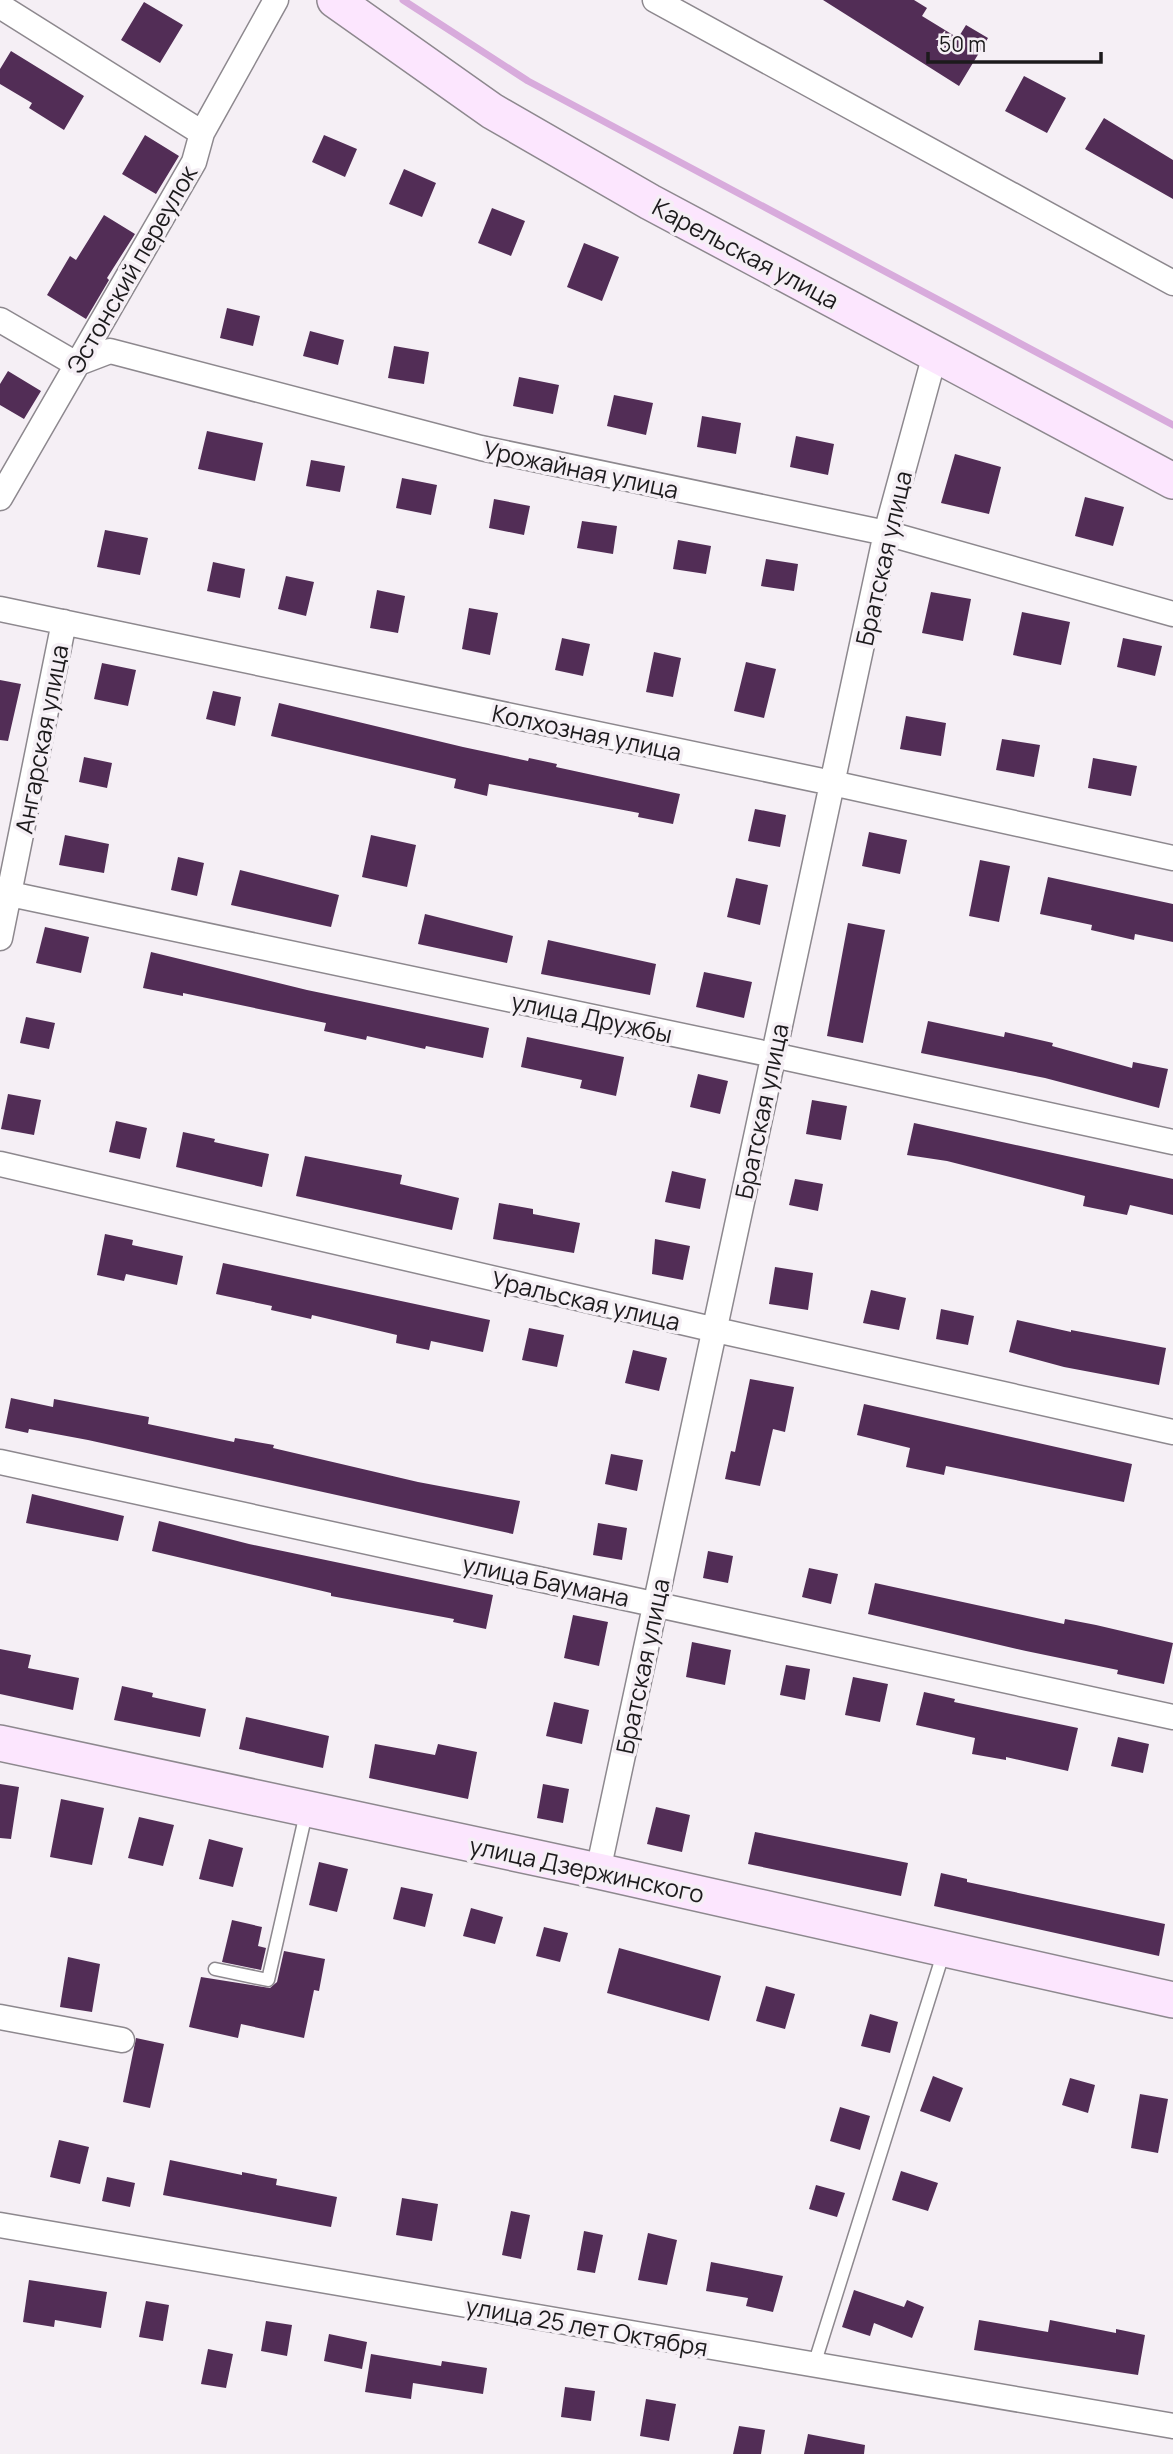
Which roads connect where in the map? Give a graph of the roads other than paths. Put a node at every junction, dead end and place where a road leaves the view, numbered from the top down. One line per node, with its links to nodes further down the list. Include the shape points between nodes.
1 (276, 0): 5 (street, Эстонский переулок)
2 (655, 0): 6 (street)
3 (338, 1): 8 (street, Карельская улица, via 492,111 650,202)
4 (0, 6): 5 (street)
5 (202, 133): 9 (street, Эстонский переулок, via 194,162)
6 (1173, 283)
7 (0, 320): 9 (street)
8 (935, 354): 10 (street, Карельская улица); 12 (street, Братская улица)
9 (76, 364): 11 (street, Эстонский переулок); 12 (street, Урожайная улица, via 110,351 481,448)
10 (1173, 481)
11 (0, 498)
12 (886, 533): 14 (street, Урожайная улица); 16 (street, Братская улица)
13 (0, 609): 15 (street, Колхозная улица)
14 (1173, 614)
15 (64, 622): 16 (street, Колхозная улица); 18 (street, Ангарская улица)
16 (832, 783): 17 (street, Колхозная улица); 20 (street, Братская улица)
17 (1173, 859)
18 (10, 894): 19 (street, Ангарская улица); 20 (street, улица Дружбы)
19 (0, 938)
20 (773, 1055): 21 (street, улица Дружбы); 23 (street, Братская улица)
21 (1173, 1142)
22 (0, 1164): 23 (street, Уральская улица)
23 (716, 1330): 24 (street, Уральская улица); 26 (street, Братская улица)
24 (1173, 1432)
25 (0, 1462): 26 (street, улица Баумана)
26 (656, 1604): 27 (street, улица Баумана); 30 (street, Братская улица)
27 (1173, 1717)
28 (0, 1743): 29 (street, улица Дзержинского)
29 (307, 1809): 30 (street, улица Дзержинского); 32 (lane, via 268,1980)
30 (598, 1871): 31 (street, улица Дзержинского)
31 (945, 1949): 33 (street, улица Дзержинского); 37 (lane)
32 (215, 1969)
33 (1173, 2000)
34 (0, 2017): 35 (street)
35 (122, 2040)
36 (0, 2225): 37 (street, улица 25 лет Октября)
37 (814, 2365): 38 (street, улица 25 лет Октября)
38 (1173, 2426)

